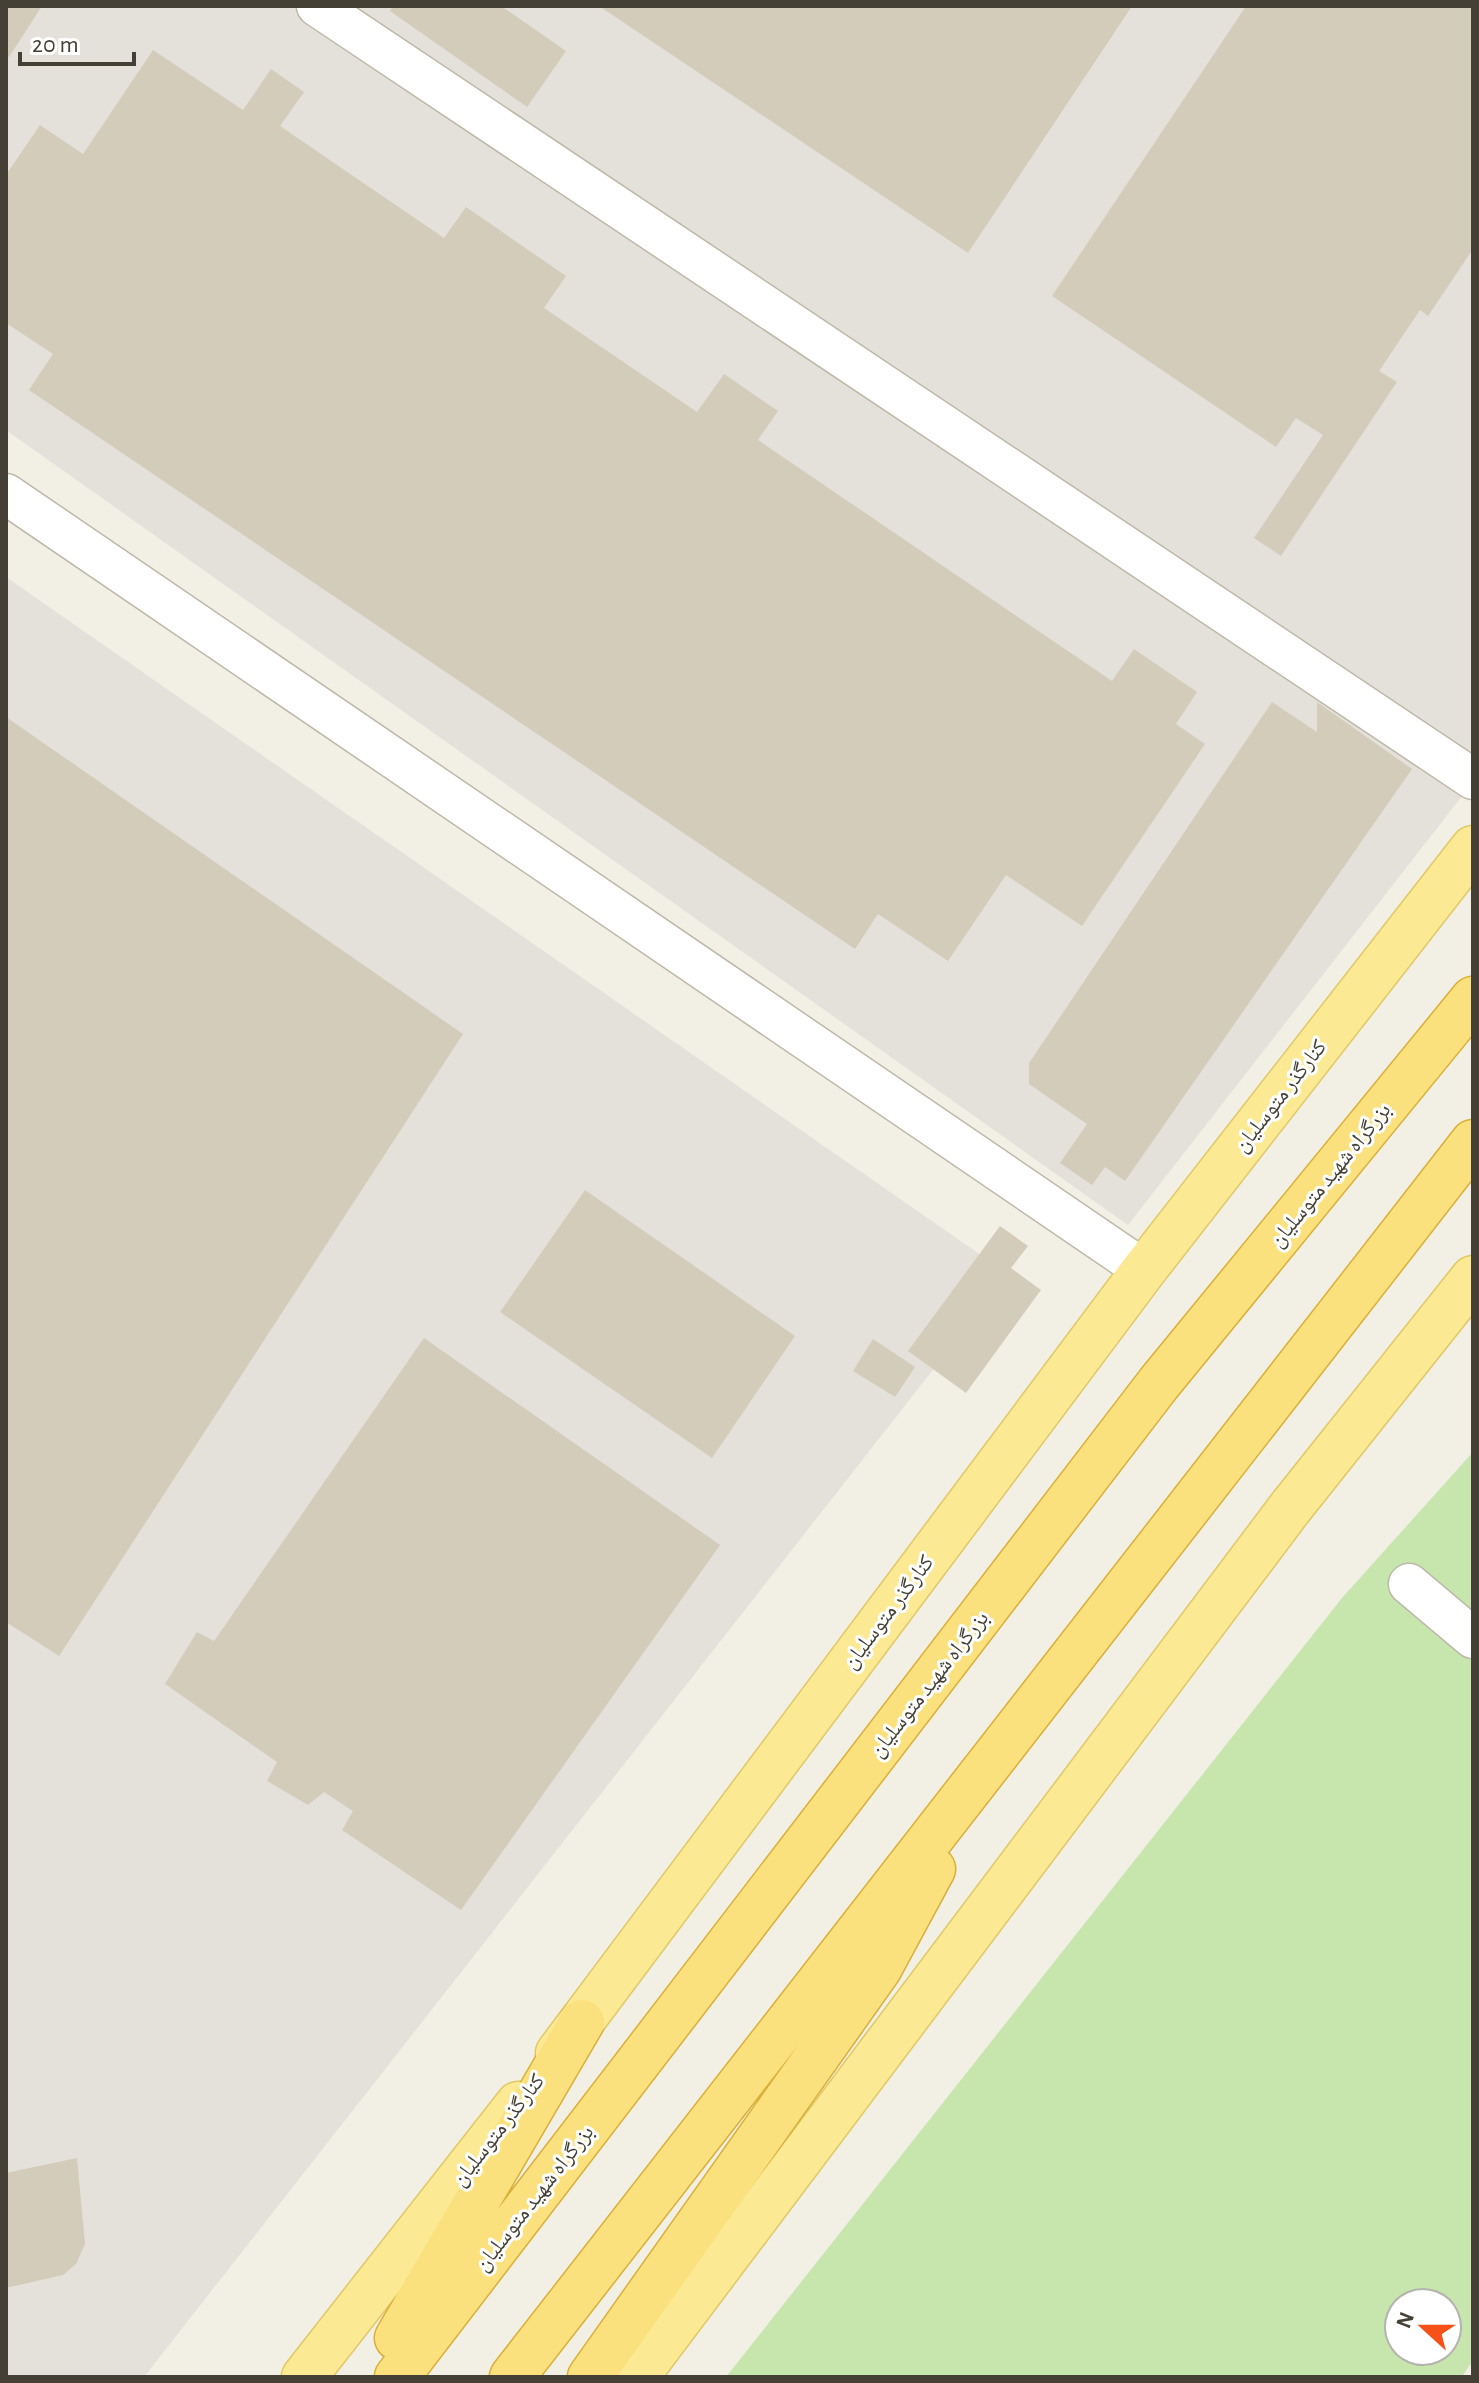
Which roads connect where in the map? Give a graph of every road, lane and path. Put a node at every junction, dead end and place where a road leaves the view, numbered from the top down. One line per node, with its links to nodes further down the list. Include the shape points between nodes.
1 (317, 6): 3 (street)
2 (6, 494): 7 (street)
3 (1473, 779)
4 (1473, 848): 7 (main road, کنارگذر متوسلیان)
5 (1473, 999): 15 (highway, بزرگراه شهید متوسلیان, via 1159,1383)
6 (1473, 1142): 11 (highway)
7 (1144, 1270): 12 (main road, کنارگذر متوسلیان)
8 (1473, 1278): 18 (main road, via 1271,1533)
9 (1409, 1584): 10 (street)
10 (1473, 1638)
11 (990, 1763): 16 (highway); 17 (highway, via 879,1969)
12 (582, 2022): 13 (main road, کنارگذر متوسلیان); 14 (highway)
13 (304, 2377)
14 (375, 2377)
15 (397, 2377)
16 (512, 2377)
17 (590, 2377)
18 (636, 2377)

